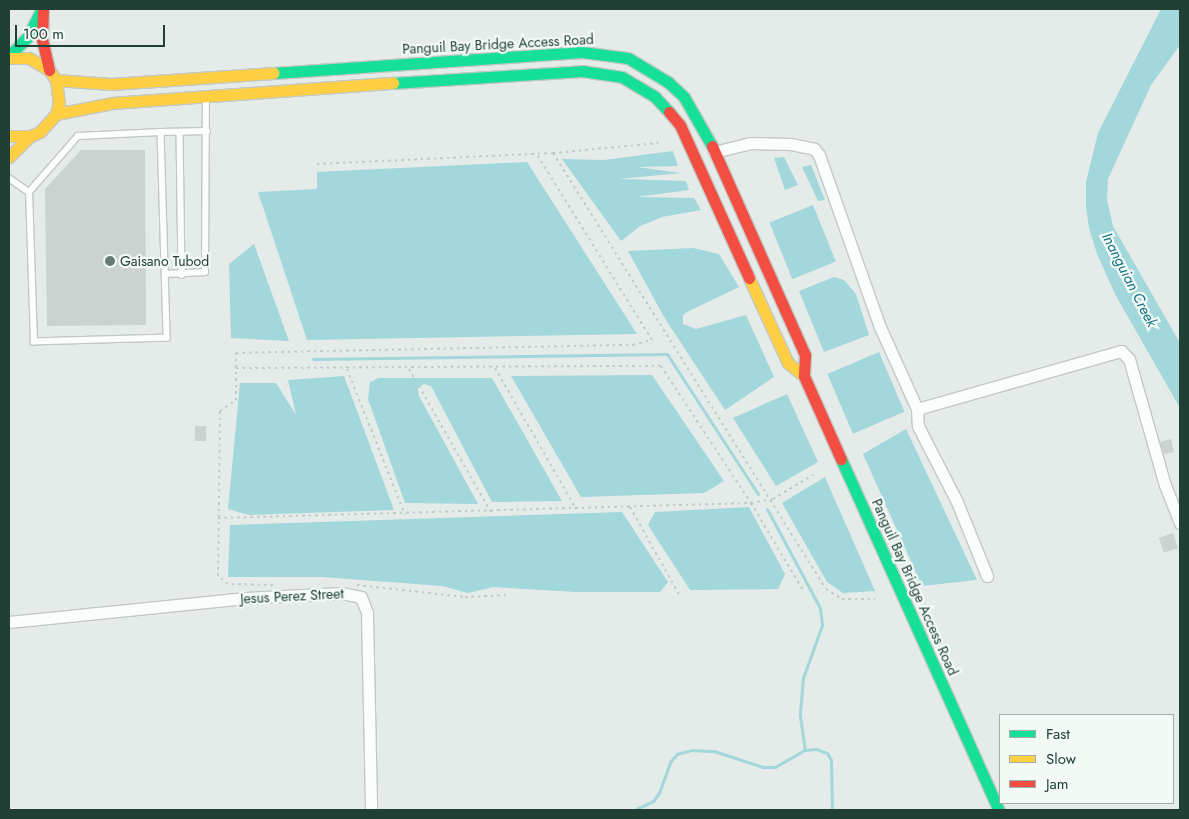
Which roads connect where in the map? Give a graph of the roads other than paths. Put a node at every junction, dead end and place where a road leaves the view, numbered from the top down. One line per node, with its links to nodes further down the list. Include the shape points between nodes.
1 (43, 9): 2 (highway, via 28,36); 3 (highway, via 42,39)
2 (9, 57): 3 (highway, via 29,58)
3 (52, 75): 4 (highway, Panguil Bay Bridge Access Road, via 111,84); 6 (highway, via 59,91)
4 (205, 78): 5 (lane); 12 (highway, Panguil Bay Bridge Access Road, via 556,53 606,54 628,58 673,87 697,115)
5 (206, 97): 6 (highway, Panguil Bay Bridge Access Road, via 94,105); 7 (lane); 18 (highway, Panguil Bay Bridge Access Road, via 565,72 622,77 656,97 680,125 788,363)
6 (56, 114): 11 (highway, via 49,124)
7 (208, 131): 9 (lane); 17 (lane, via 206,267 201,274)
8 (160, 132): 9 (lane); 15 (lane, via 78,136); 16 (lane)
9 (180, 132): 17 (lane)
10 (9, 136): 11 (highway)
11 (30, 136): 13 (highway)
12 (714, 152): 18 (highway, Panguil Bay Bridge Access Road, via 805,355); 19 (street, via 744,144 791,144 805,146 819,155 880,327)
13 (9, 157)
14 (9, 178): 15 (lane)
15 (29, 192): 16 (lane, via 34,342 167,338)
16 (165, 274): 17 (lane)
17 (182, 274)
18 (804, 376): 24 (highway, Panguil Bay Bridge Access Road)
19 (917, 409): 20 (street, via 1121,351 1128,359 1165,485); 21 (street, via 922,434 958,502)
20 (1180, 523)
21 (987, 576)
22 (9, 622): 23 (street, Jesus Perez Street, via 246,598 341,593 361,597 367,613)
23 (372, 810)
24 (999, 810)

